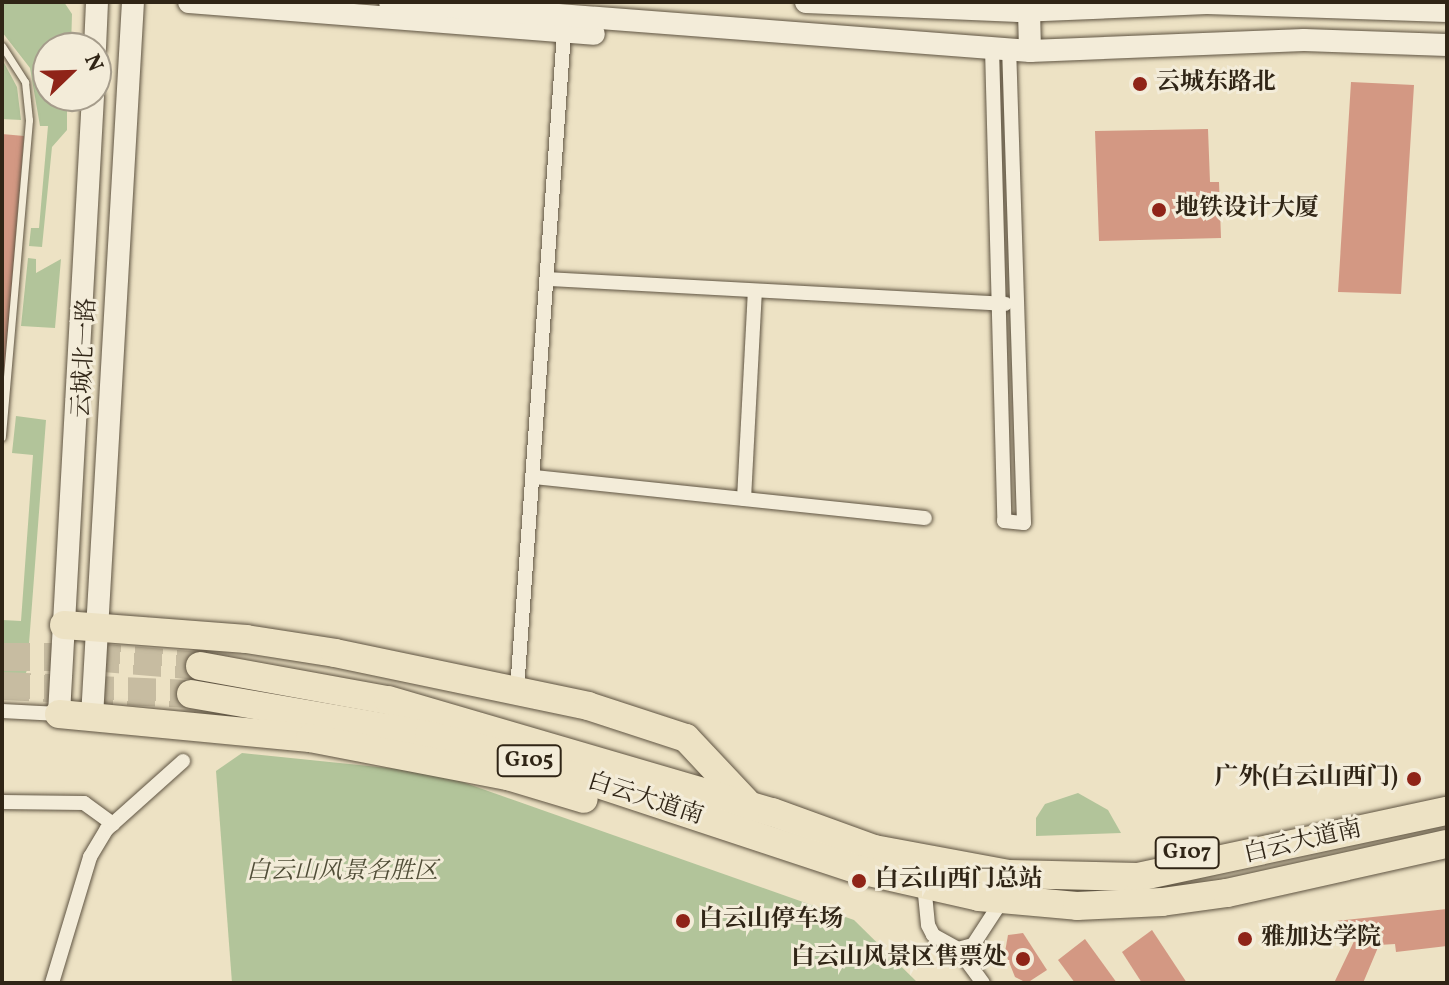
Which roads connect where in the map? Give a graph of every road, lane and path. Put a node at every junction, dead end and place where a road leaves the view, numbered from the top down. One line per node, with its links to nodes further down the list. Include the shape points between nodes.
1 (97, 2): 9 (street)
2 (133, 2): 25 (street, 云城北一路)
3 (189, 2): 10 (street)
4 (390, 2): 11 (street)
5 (809, 2): 6 (street)
6 (938, 3): 7 (street)
7 (1020, 8): 8 (street, via 1207,3); 14 (street)
8 (1447, 11)
9 (96, 32)
10 (564, 32): 11 (street, via 775,49); 16 (street)
11 (818, 38): 14 (street)
12 (1447, 45): 14 (street, via 1304,40)
13 (2, 46): 20 (lane, via 25,82 29,120)
14 (1010, 49): 18 (street); 19 (street)
15 (92, 112): 24 (street, 云城北一路)
16 (548, 279): 17 (street); 21 (street)
17 (755, 291): 18 (street); 22 (street)
18 (999, 304): 19 (street); 19 (street, via 1004,521 1024,523)
19 (1017, 305)
20 (2, 437)
21 (534, 477): 22 (street); 27 (street)
22 (744, 499): 23 (street)
23 (925, 518)
24 (64, 625): 25 (highway); 30 (street, 云城北一路)
25 (97, 627): 27 (highway, via 260,641); 31 (street, 云城北一路)
26 (200, 666): 36 (highway, 白云大道南 / G105, via 388,700)
27 (517, 690): 36 (highway, via 630,717 686,738)
28 (191, 694): 36 (highway, 白云大道南 / G105, via 429,735)
29 (2, 711): 30 (street)
30 (59, 714): 31 (highway)
31 (92, 717): 36 (highway, via 310,738 508,776 650,820)
32 (183, 761): 37 (street)
33 (1447, 794): 41 (highway, 白云大道南 / G107, via 1154,858 1075,863 963,855)
34 (2, 802): 37 (street, via 84,803)
35 (1447, 811): 39 (highway, 白云大道南 / G105)
36 (741, 817): 41 (highway, 白云大道南 / G105)
37 (113, 824): 44 (street, via 90,857)
38 (1447, 826): 39 (highway, 白云大道南 / G105)
39 (1355, 839): 41 (highway, 白云大道南 / G105, via 1138,877); 42 (highway, 白云大道南 / G105, via 1180,884)
40 (1447, 844): 42 (highway, 白云大道南 / G107, via 1177,900 1077,906)
41 (922, 872): 42 (highway, 白云大道南 / G105); 43 (street, via 928,925 933,935)
42 (1003, 899): 43 (street, via 973,945)
43 (958, 949): 45 (street)
44 (52, 983)
45 (983, 983)

